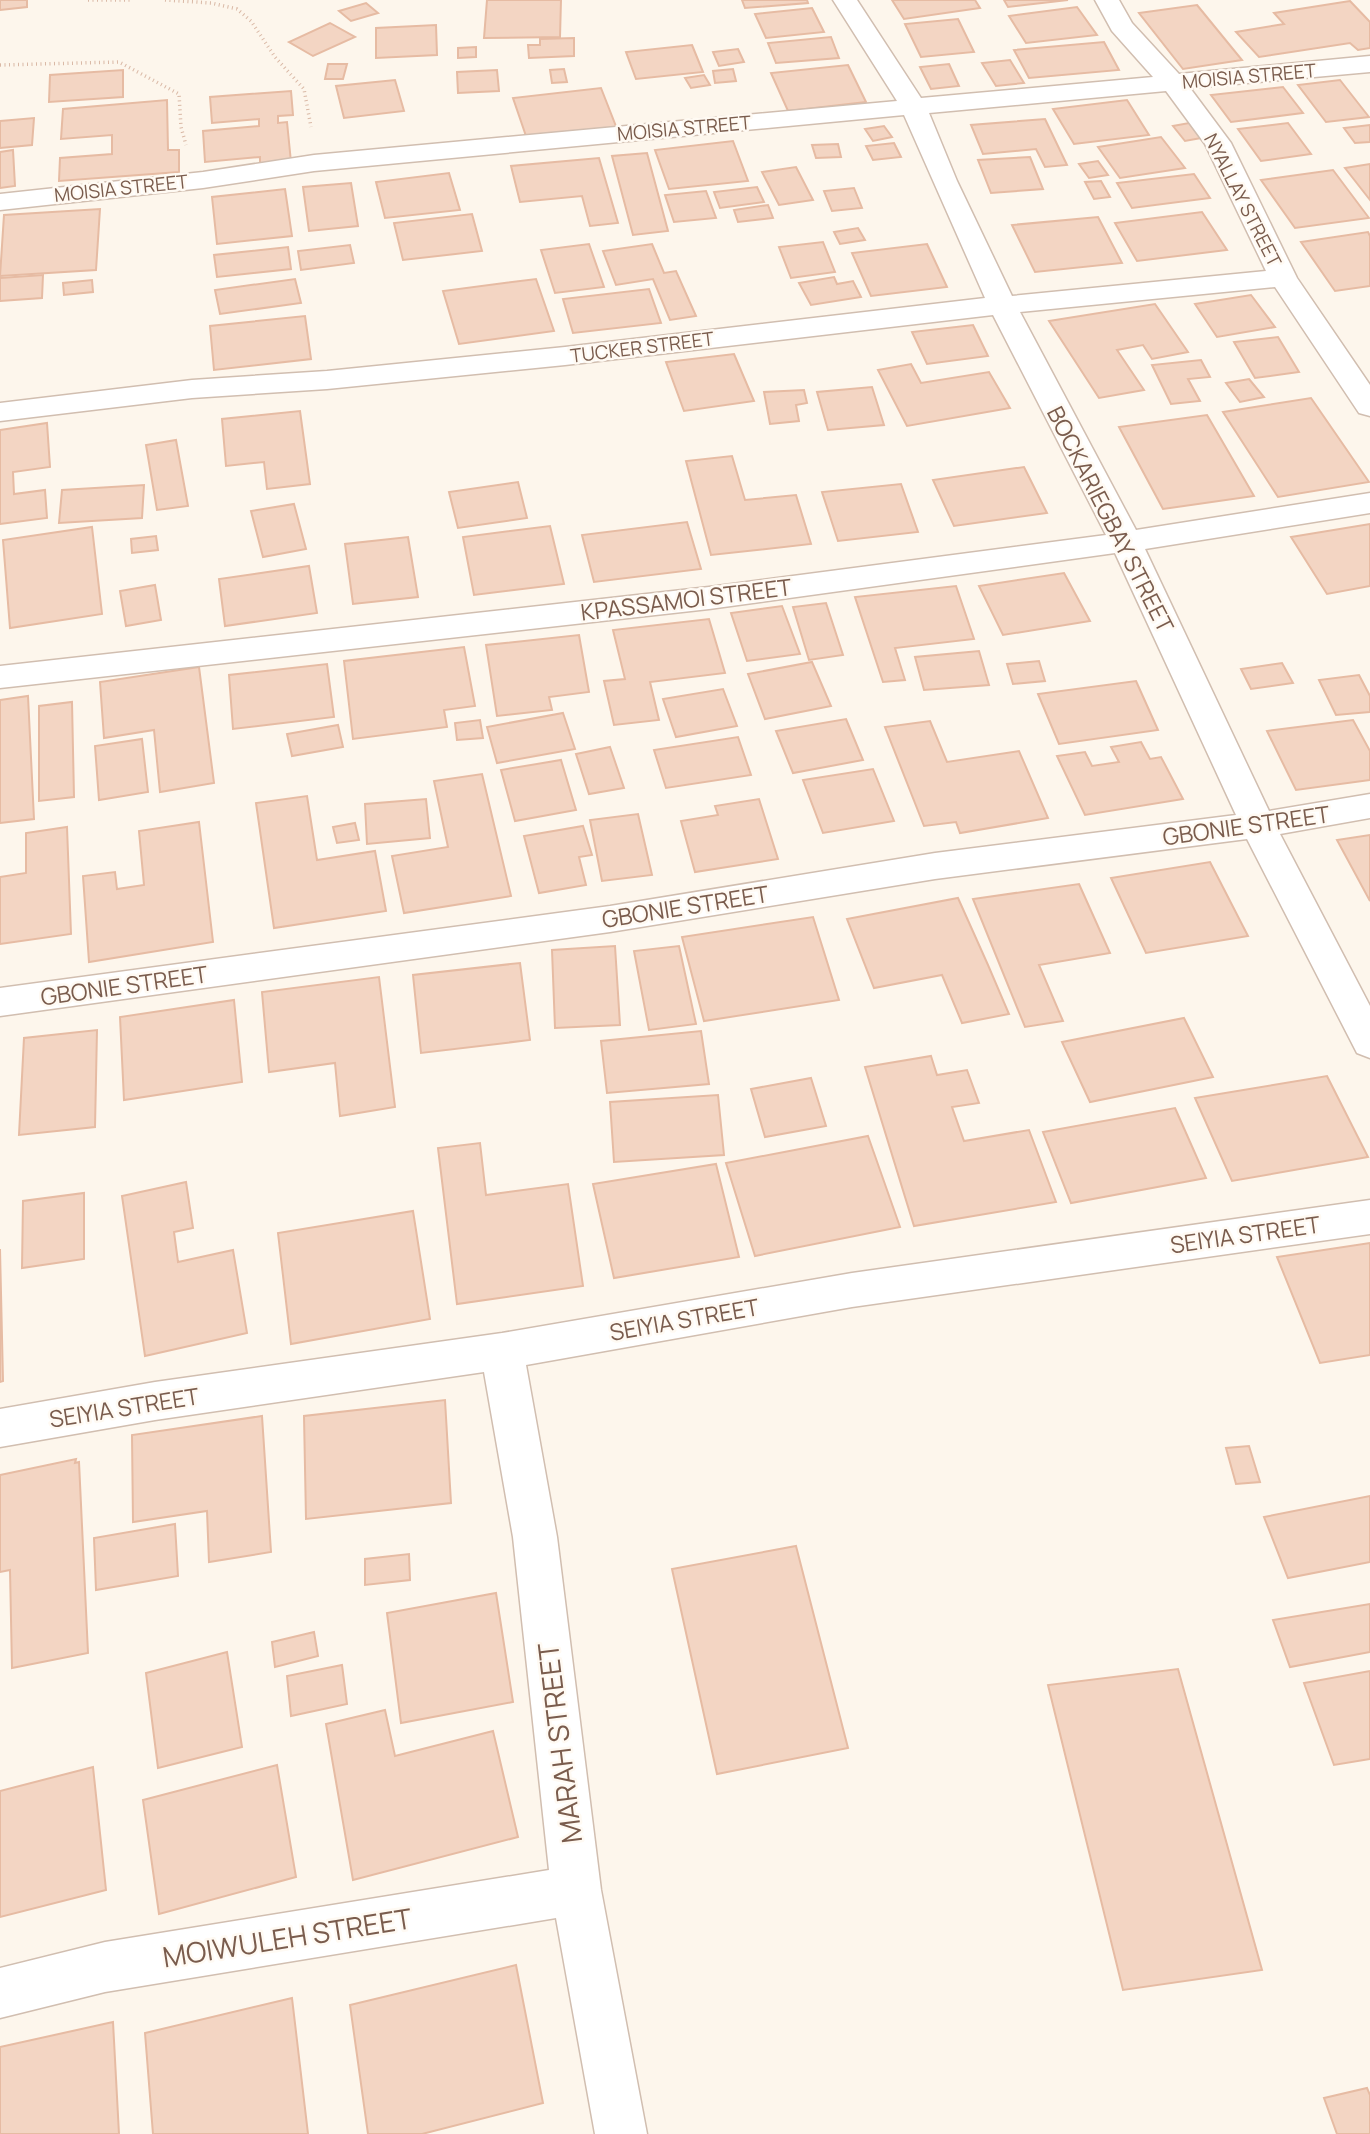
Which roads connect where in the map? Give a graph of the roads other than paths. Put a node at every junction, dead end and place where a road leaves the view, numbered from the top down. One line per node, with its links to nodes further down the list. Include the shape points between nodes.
1 (845, 0): 5 (street, BOCKARIEGBAY STREET)
2 (1107, 0): 4 (street, NYALLAY STREET, via 1121,26)
3 (1370, 64): 4 (street, MOISIA STREET)
4 (1173, 83): 5 (street, MOISIA STREET); 7 (street, NYALLAY STREET, via 1218,143)
5 (913, 106): 6 (street, MOISIA STREET, via 314,163); 8 (street, BOCKARIEGBAY STREET)
6 (0, 202)
7 (1283, 278): 8 (street, TUCKER STREET); 9 (street, NYALLAY STREET)
8 (1002, 305): 10 (street, TUCKER STREET, via 565,356 192,389); 12 (street, BOCKARIEGBAY STREET)
9 (1370, 407)
10 (0, 412)
11 (1370, 503): 12 (street, KPASSAMOI STREET)
12 (1126, 542): 13 (street, KPASSAMOI STREET, via 709,598); 15 (street, BOCKARIEGBAY STREET)
13 (0, 677)
14 (1370, 806): 15 (street, GBONIE STREET)
15 (1258, 825): 16 (street, GBONIE STREET, via 935,866 610,919); 17 (street, BOCKARIEGBAY STREET)
16 (0, 1002)
17 (1370, 1043)
18 (1370, 1217): 19 (street, SEIYIA STREET, via 852,1290)
19 (502, 1351): 20 (street, SEIYIA STREET); 21 (street, MARAH STREET, via 535,1537)
20 (0, 1427)
21 (576, 1890): 22 (street, MOIWULEH STREET, via 105,1967); 23 (street, MARAH STREET)
22 (0, 1993)
23 (621, 2134)

